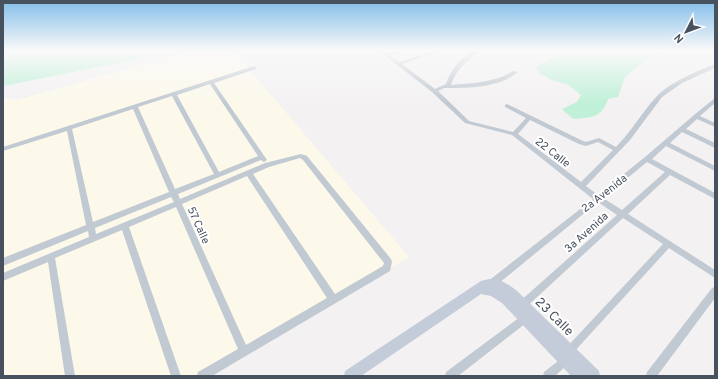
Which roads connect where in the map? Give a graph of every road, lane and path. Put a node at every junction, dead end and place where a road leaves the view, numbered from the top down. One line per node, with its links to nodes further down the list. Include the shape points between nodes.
1 (254, 68): 6 (street)
2 (403, 68): 8 (street, 22 Calle)
3 (455, 68): 7 (street)
4 (713, 68): 22 (street, via 680,82 660,96)
5 (515, 72): 7 (street, via 488,84)
6 (212, 83): 9 (street); 23 (street)
7 (445, 87): 8 (street)
8 (434, 91): 18 (street, 22 Calle, via 467,122)
9 (174, 95): 12 (street); 29 (street)
10 (714, 103): 13 (street, 2a Avenida)
11 (508, 106): 14 (street)
12 (135, 107): 16 (street); 31 (street, 57 Calle)
13 (696, 116): 15 (street); 17 (street, 2a Avenida)
14 (530, 117): 18 (street); 22 (street, via 581,143 597,140)
15 (715, 125)
16 (69, 128): 21 (street); 37 (street)
17 (680, 129): 19 (street, 2a Avenida); 20 (street)
18 (514, 134): 30 (street, 22 Calle)
19 (665, 143): 24 (street, 2a Avenida); 26 (street)
20 (715, 146)
21 (3, 149)
22 (617, 150): 30 (street)
23 (262, 157): 25 (street); 29 (street)
24 (647, 159): 27 (street); 33 (street, 2a Avenida)
25 (267, 165): 28 (street); 46 (street, via 301,156 305,158 388,262 387,268)
26 (715, 169)
27 (670, 171): 32 (street); 35 (street, 3a Avenida)
28 (249, 172): 34 (street); 46 (street)
29 (218, 175): 31 (street)
30 (580, 186): 33 (street, 22 Calle)
31 (173, 193): 34 (street, 57 Calle); 37 (street)
32 (715, 196)
33 (597, 198): 35 (street, 22 Calle); 44 (street, 2a Avenida)
34 (177, 203): 36 (street); 48 (street, 57 Calle)
35 (623, 214): 39 (street, 22 Calle); 47 (street, 3a Avenida)
36 (124, 225): 38 (street); 51 (street)
37 (91, 226): 38 (street); 41 (street)
38 (93, 238): 40 (street)
39 (668, 244): 42 (street, 22 Calle); 49 (street)
40 (51, 256): 43 (street); 50 (street)
41 (3, 262)
42 (715, 274)
43 (3, 277)
44 (486, 287): 47 (main road, 23 Calle); 53 (main road, 2a Avenida)
45 (715, 290): 58 (street)
46 (333, 299): 48 (street)
47 (524, 312): 49 (main road, 23 Calle); 54 (street, 3a Avenida)
48 (244, 351): 52 (street)
49 (567, 356): 55 (street); 56 (main road, 23 Calle); 57 (main road, 23 Calle)
50 (70, 376)
51 (176, 376)
52 (202, 376)
53 (350, 376)
54 (450, 376)
55 (548, 376)
56 (580, 376)
57 (594, 376)
58 (651, 376)

